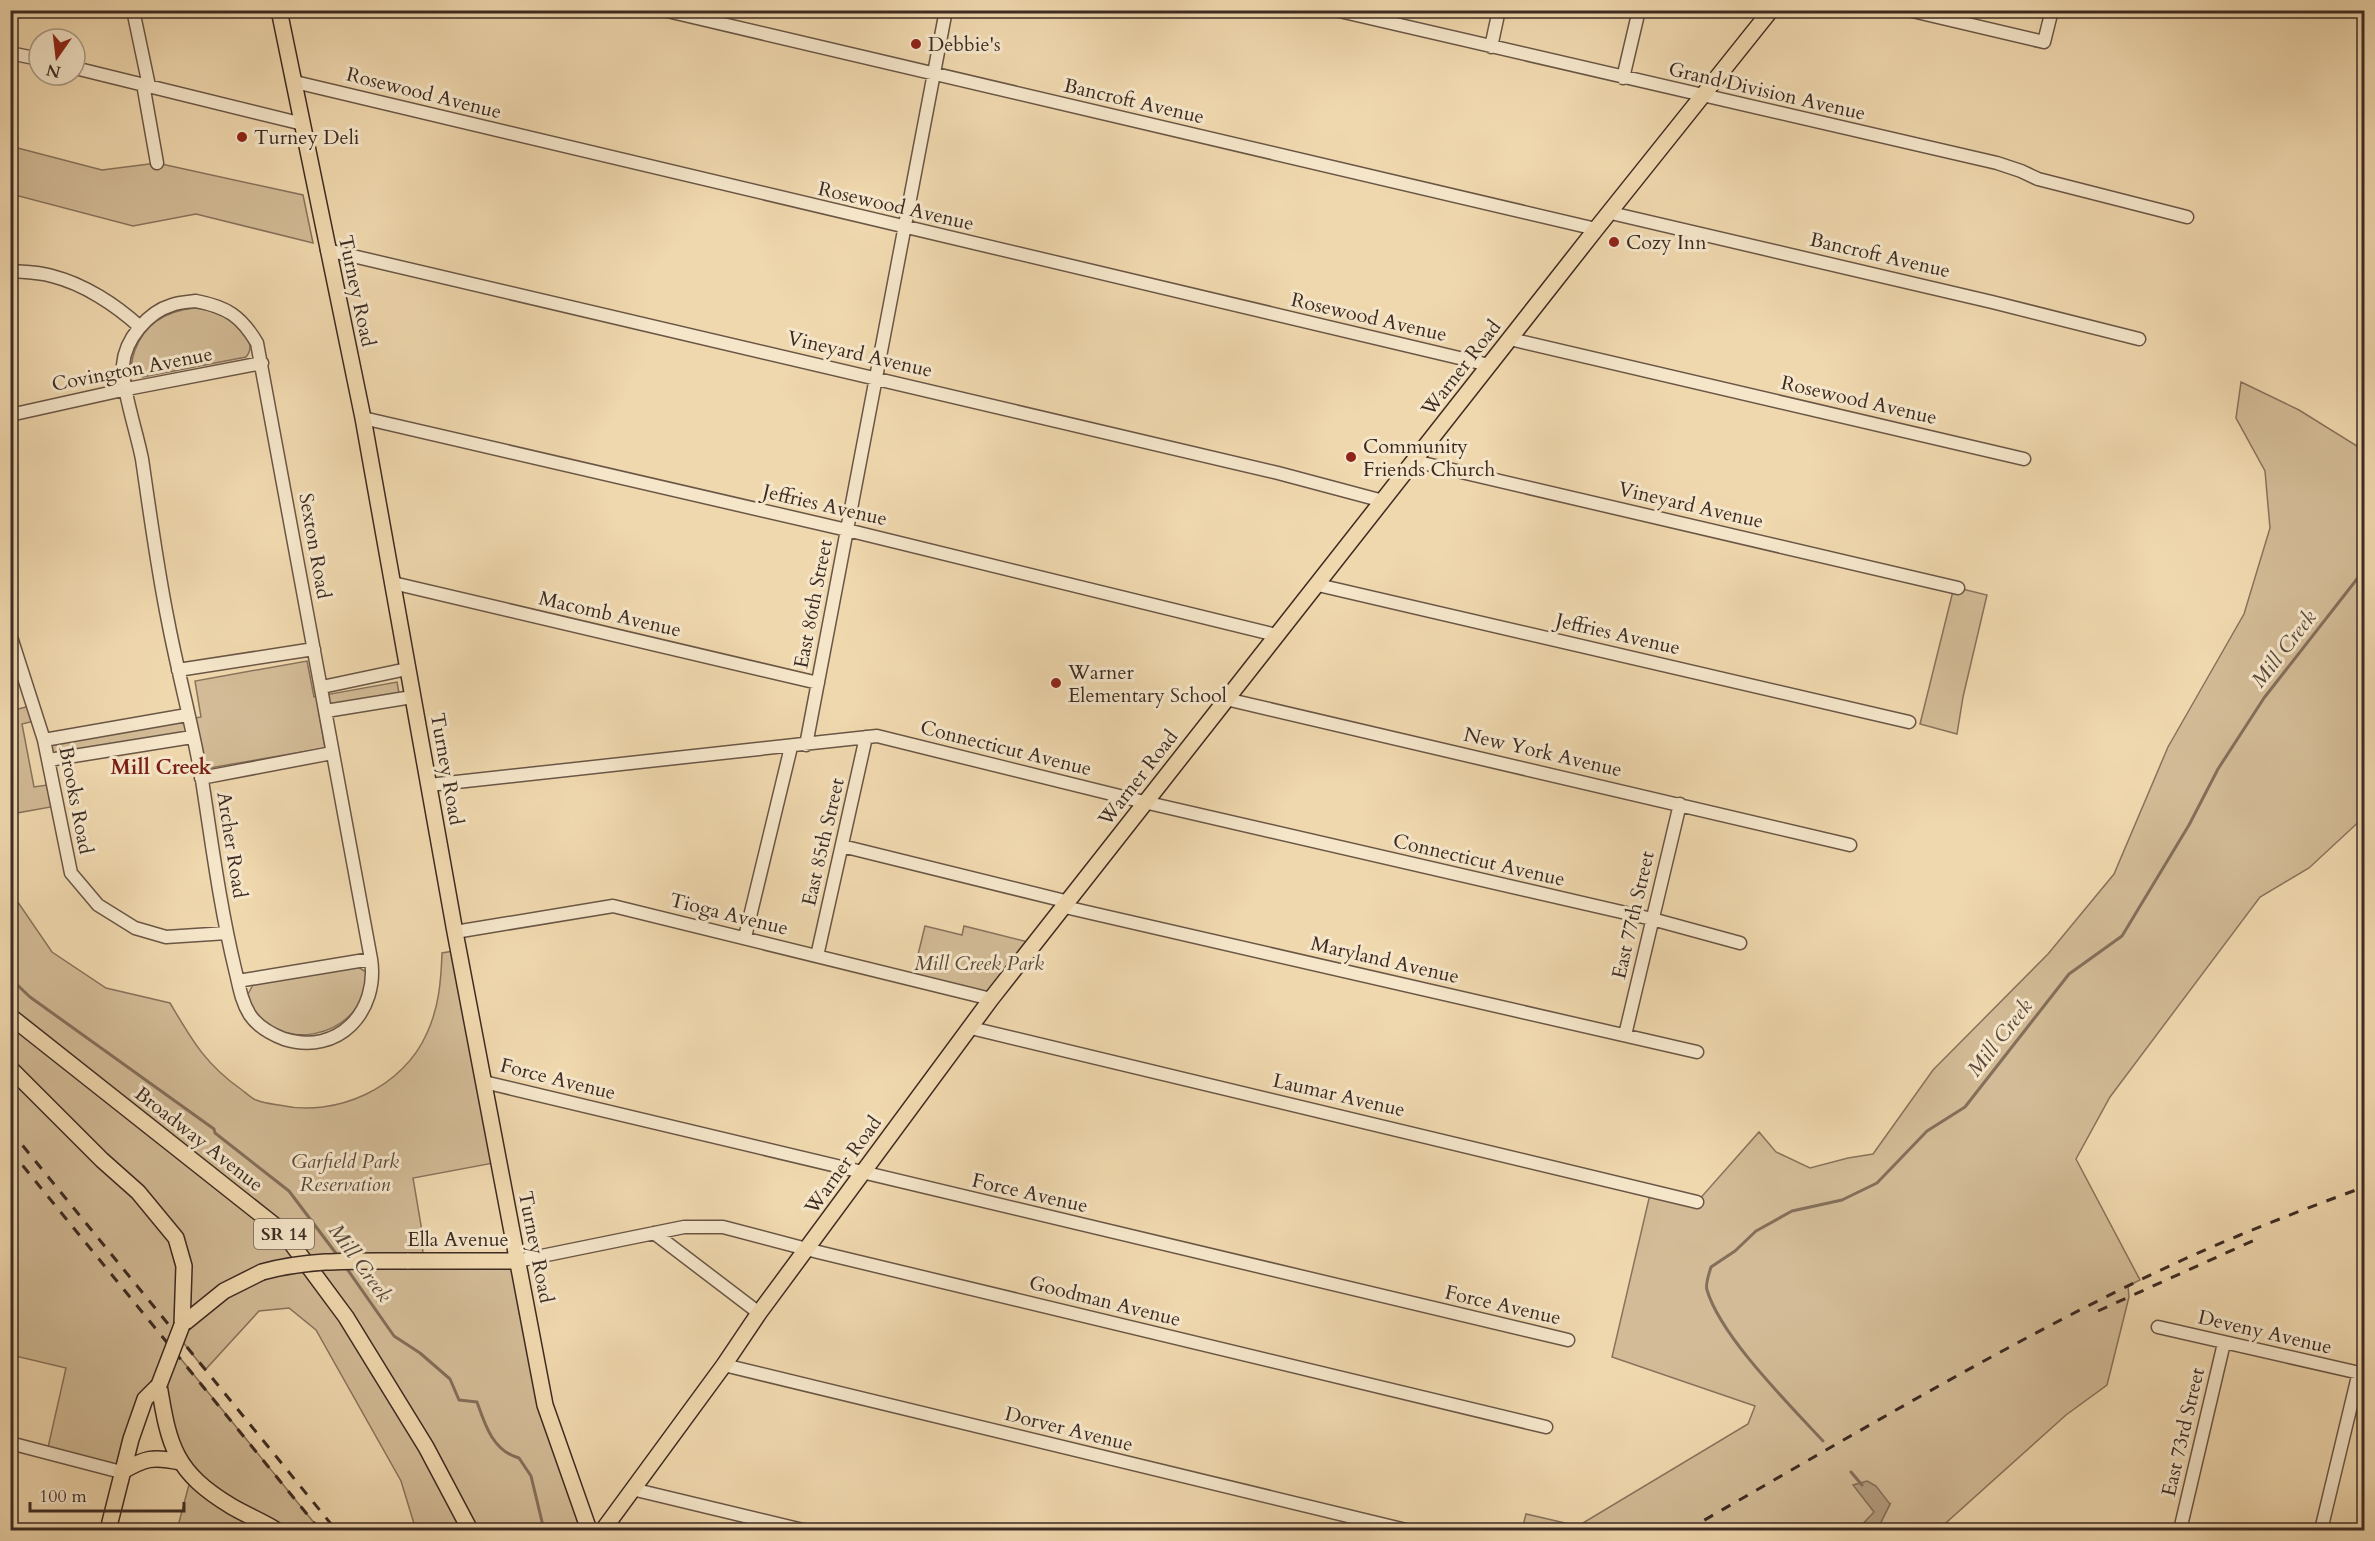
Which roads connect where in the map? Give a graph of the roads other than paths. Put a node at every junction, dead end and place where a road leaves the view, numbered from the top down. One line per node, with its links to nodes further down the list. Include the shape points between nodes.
1 (133, 10): 19 (street)
2 (279, 10): 18 (main road, Turney Road)
3 (663, 10): 16 (street, Bancroft Avenue)
4 (946, 10): 16 (street, East 86th Street)
5 (1335, 10): 11 (street, Grand Division Avenue)
6 (1499, 10): 12 (street)
7 (1639, 10): 17 (street)
8 (1771, 10): 20 (main road, Warner Road)
9 (1908, 10): 10 (street, via 2044,42)
10 (2052, 10)
11 (1358, 13): 12 (street, Grand Division Avenue)
12 (1491, 46): 17 (street, Grand Division Avenue)
13 (10, 52): 14 (street)
14 (27, 56)
15 (87, 71): 19 (street)
16 (934, 74): 25 (street, East 86th Street); 26 (street, Bancroft Avenue)
17 (1623, 78): 20 (street, Grand Division Avenue)
18 (295, 82): 21 (main road, Turney Road); 25 (street, Rosewood Avenue)
19 (146, 85): 21 (street); 22 (street)
20 (1703, 96): 23 (main road, Warner Road); 24 (street, Grand Division Avenue, via 1997,163 2038,179)
21 (303, 124): 27 (main road, Turney Road)
22 (157, 163)
23 (1611, 213): 26 (main road, Warner Road); 31 (street, Bancroft Avenue)
24 (2187, 217)
25 (905, 228): 33 (street, Rosewood Avenue); 34 (street, East 86th Street)
26 (1596, 229): 30 (main road, Warner Road)
27 (327, 250): 34 (street, Vineyard Avenue); 37 (main road, Turney Road)
28 (10, 271): 29 (street, via 52,275 82,286)
29 (140, 327): 32 (street, Sexton Road, via 173,304 216,305 246,325 257,343); 35 (street, Sexton Road, via 123,365)
30 (1510, 339): 33 (main road, Warner Road); 38 (street, Rosewood Avenue)
31 (2139, 339)
32 (262, 363): 35 (street, Covington Avenue); 47 (street, Sexton Road)
33 (1489, 365): 39 (main road, Warner Road)
34 (877, 378): 40 (street, Vineyard Avenue, via 1324,483); 41 (street, East 86th Street)
35 (127, 388): 36 (street, Covington Avenue); 49 (street, Archer Road)
36 (10, 415)
37 (363, 418): 41 (street, Jeffries Avenue); 42 (main road, Turney Road)
38 (2024, 459)
39 (1414, 461): 40 (main road, Warner Road); 44 (street, Vineyard Avenue)
40 (1383, 501): 43 (main road, Warner Road)
41 (847, 530): 46 (street, Jeffries Avenue); 50 (street, East 86th Street)
42 (393, 583): 48 (main road, Turney Road); 50 (street, Macomb Avenue)
43 (1317, 585): 46 (main road, Warner Road); 56 (street, Jeffries Avenue)
44 (1958, 588)
45 (10, 634): 59 (street, Brooks Road)
46 (1276, 635): 53 (main road, Warner Road)
47 (314, 649): 49 (street); 51 (street, Sexton Road)
48 (407, 669): 51 (street); 52 (main road, Turney Road)
49 (178, 670): 55 (street, Archer Road)
50 (818, 683): 60 (street, East 86th Street)
51 (322, 687): 54 (street, Sexton Road)
52 (412, 697): 54 (street); 65 (main road, Turney Road)
53 (1226, 699): 66 (main road, Warner Road); 67 (street, New York Avenue)
54 (326, 711): 62 (street, Sexton Road)
55 (187, 715): 57 (street, Archer Road); 59 (street)
56 (1909, 722)
57 (192, 737): 63 (street); 64 (street, Archer Road)
58 (866, 737): 60 (street, Connecticut Avenue); 66 (street, Connecticut Avenue, via 877,736); 69 (street, East 85th Street)
59 (44, 740): 63 (street, Brooks Road)
60 (806, 746): 61 (street, Connecticut Avenue)
61 (791, 747): 65 (street, Connecticut Avenue); 74 (street)
62 (332, 753): 64 (street); 77 (street, Sexton Road)
63 (49, 760): 73 (street, Brooks Road, via 71,873 98,905 135,928 166,937)
64 (201, 778): 73 (street, Archer Road)
65 (429, 785): 72 (main road, Turney Road)
66 (1144, 802): 70 (main road, Warner Road); 71 (street, Connecticut Avenue)
67 (1680, 804): 68 (street, New York Avenue); 71 (street, East 77th Street)
68 (1850, 845)
69 (842, 846): 70 (street, Maryland Avenue); 76 (street, East 85th Street)
70 (1067, 904): 79 (main road, Warner Road); 82 (street, Maryland Avenue)
71 (1652, 920): 75 (street, Connecticut Avenue); 82 (street, East 77th Street)
72 (455, 932): 74 (street, Tioga Avenue, via 613,906); 85 (main road, Turney Road)
73 (227, 933): 78 (street, Archer Road)
74 (745, 937): 76 (street, Tioga Avenue)
75 (1740, 943)
76 (817, 956): 79 (street, Tioga Avenue)
77 (371, 959): 78 (street); 78 (street, Archer Road, via 374,976 367,1004 346,1030 319,1041 289,1040 261,1028 242,1000)
78 (238, 981)
79 (991, 999): 81 (main road, Warner Road)
80 (10, 1016): 106 (main road, Broadway Avenue / SR 14, via 283,1232 346,1317 426,1447)
81 (971, 1028): 86 (main road, Warner Road); 87 (street, Laumar Avenue)
82 (1625, 1035): 83 (street, Maryland Avenue)
83 (1697, 1052)
84 (10, 1068): 92 (main road, via 138,1192 176,1238 184,1266)
85 (484, 1082): 86 (street, Force Avenue); 90 (main road, Turney Road)
86 (861, 1173): 89 (main road, Warner Road); 94 (street, Force Avenue)
87 (1697, 1202)
88 (654, 1233): 89 (street, Goodman Avenue, via 684,1227 723,1227); 90 (street, Ella Avenue); 91 (street)
89 (808, 1249): 91 (main road, Warner Road); 99 (street, Goodman Avenue)
90 (517, 1260): 92 (main road, Ella Avenue, bridge, via 314,1262 286,1266 262,1272 224,1291); 107 (main road, Turney Road, via 545,1405)
91 (759, 1313): 96 (main road, Warner Road)
92 (182, 1325): 98 (main road, bridge)
93 (2158, 1327): 95 (street, Deveny Avenue)
94 (1568, 1341)
95 (2224, 1343): 97 (street, Deveny Avenue); 111 (street, East 73rd Street)
96 (724, 1365): 103 (main road, Warner Road); 110 (street, Dorver Avenue)
97 (2362, 1373): 112 (street)
98 (159, 1384): 101 (main road, via 165,1423); 102 (main road, via 146,1400)
99 (1546, 1427)
100 (10, 1443): 102 (street)
101 (180, 1462): 102 (main road, via 150,1458); 105 (main road, via 211,1493)
102 (122, 1472): 104 (main road)
103 (632, 1489): 108 (main road, Warner Road); 109 (street)
104 (108, 1530)
105 (276, 1530)
106 (470, 1530)
107 (589, 1530)
108 (603, 1530)
109 (803, 1530)
110 (1406, 1530)
111 (2180, 1530)
112 (2321, 1530)

